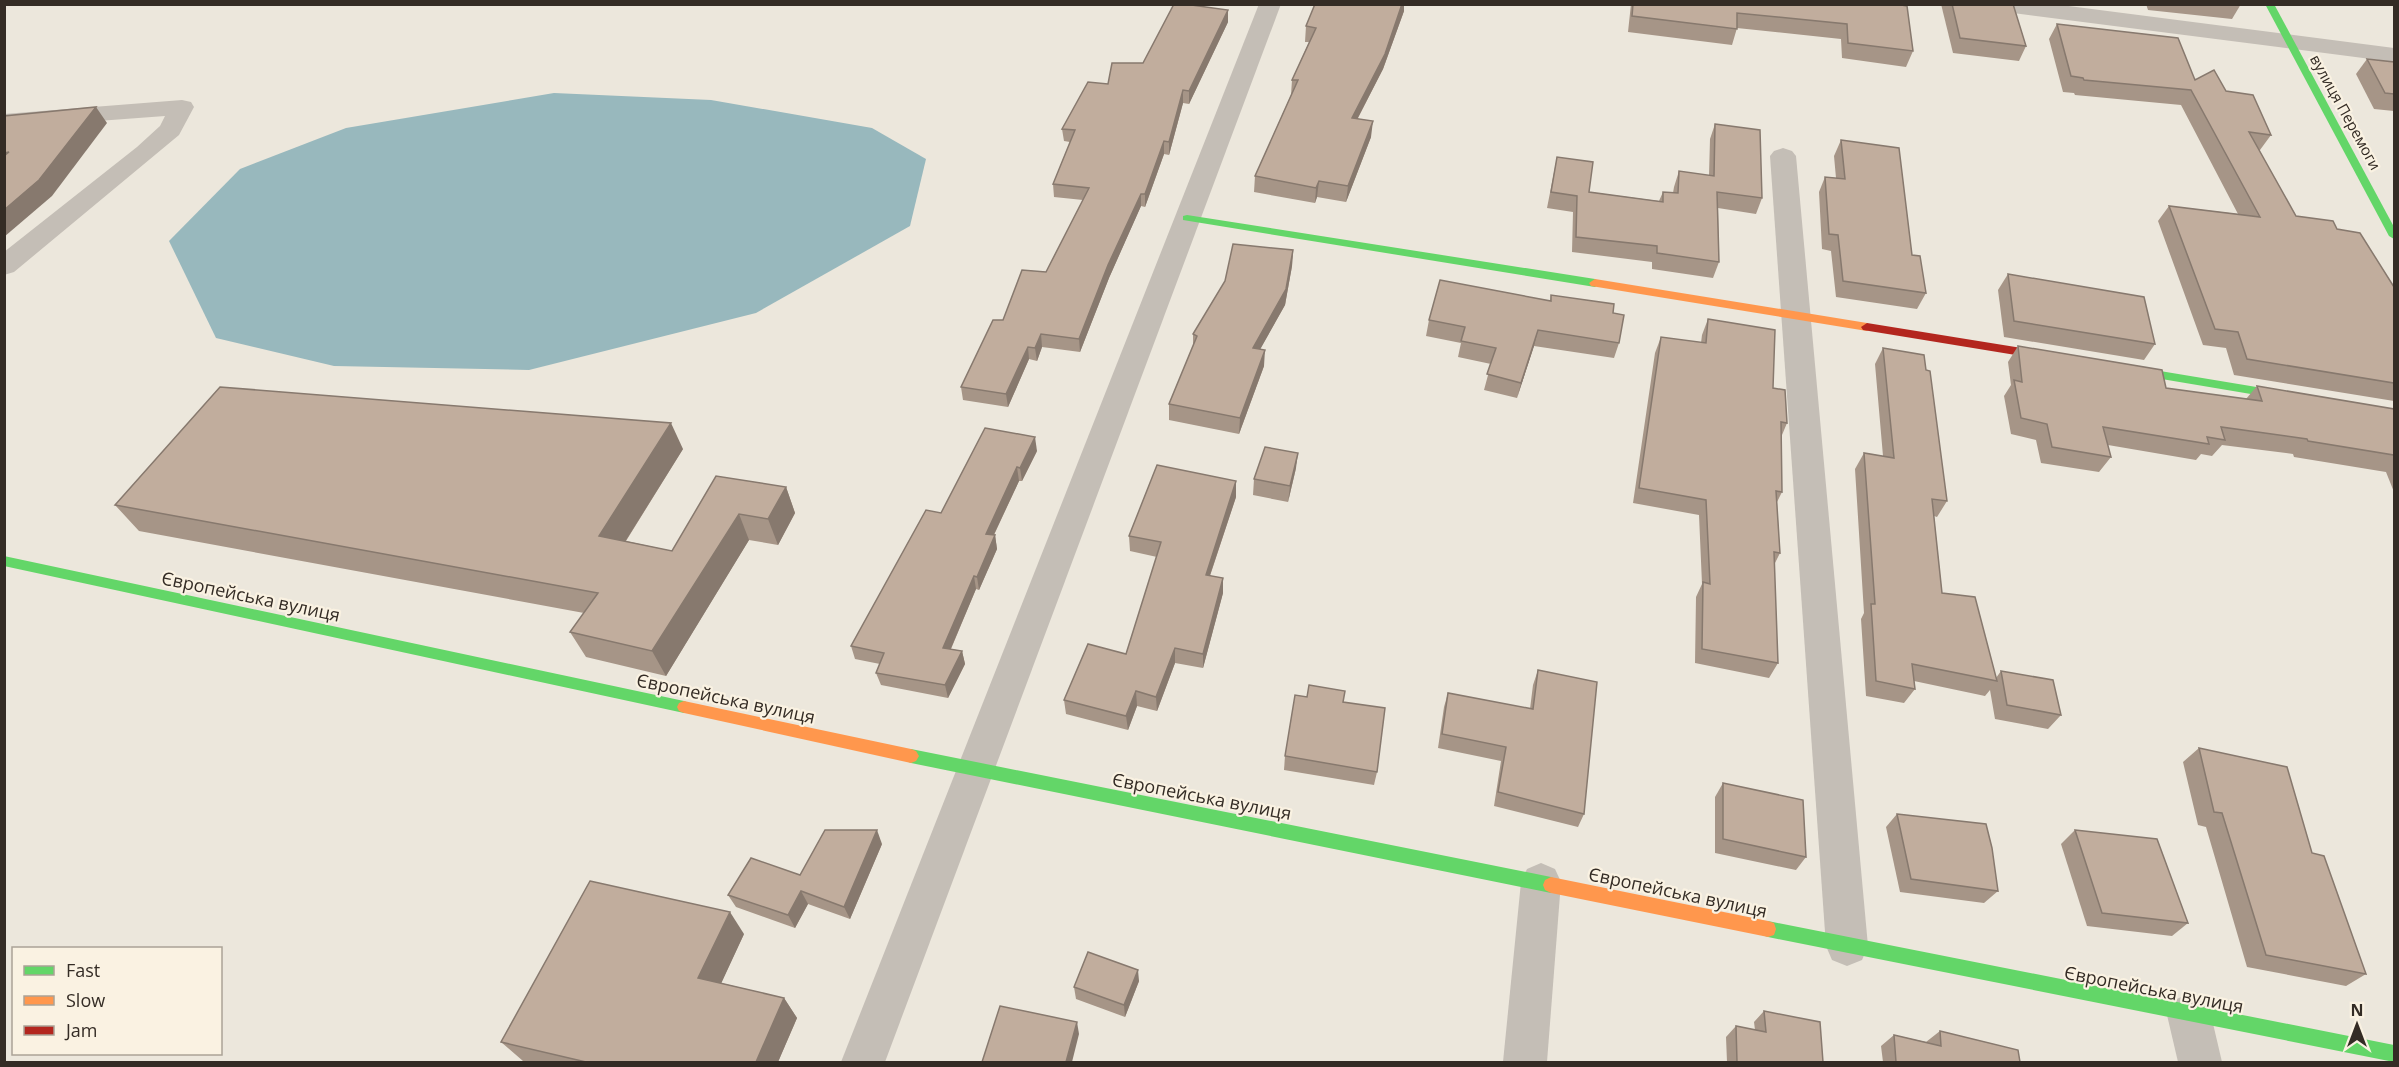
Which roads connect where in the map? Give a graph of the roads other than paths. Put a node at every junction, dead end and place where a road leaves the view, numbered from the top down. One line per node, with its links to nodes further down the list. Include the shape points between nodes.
1 (1270, 4): 8 (street)
2 (1998, 4): 4 (street)
3 (2269, 4): 4 (street, вулиця Перемоги)
4 (2288, 40): 5 (street); 9 (street, вулиця Перемоги)
5 (2394, 55)
6 (4, 121): 10 (street, via 182,107 170,130 146,152)
7 (1783, 156): 11 (street)
8 (1187, 218): 11 (street); 16 (street)
9 (2394, 236)
10 (4, 266)
11 (1794, 314): 12 (street); 18 (street)
12 (2077, 361)
13 (2100, 365): 14 (street)
14 (2312, 400)
15 (4, 561): 16 (street, Європейська вулиця)
16 (975, 770): 17 (street, Європейська вулиця); 21 (street)
17 (1541, 882): 18 (street, Європейська вулиця); 22 (street)
18 (1847, 946): 19 (street, Європейська вулиця)
19 (2188, 1015): 20 (street, Європейська вулиця); 23 (street)
20 (2394, 1054)
21 (863, 1062)
22 (1525, 1062)
23 (2200, 1062)

